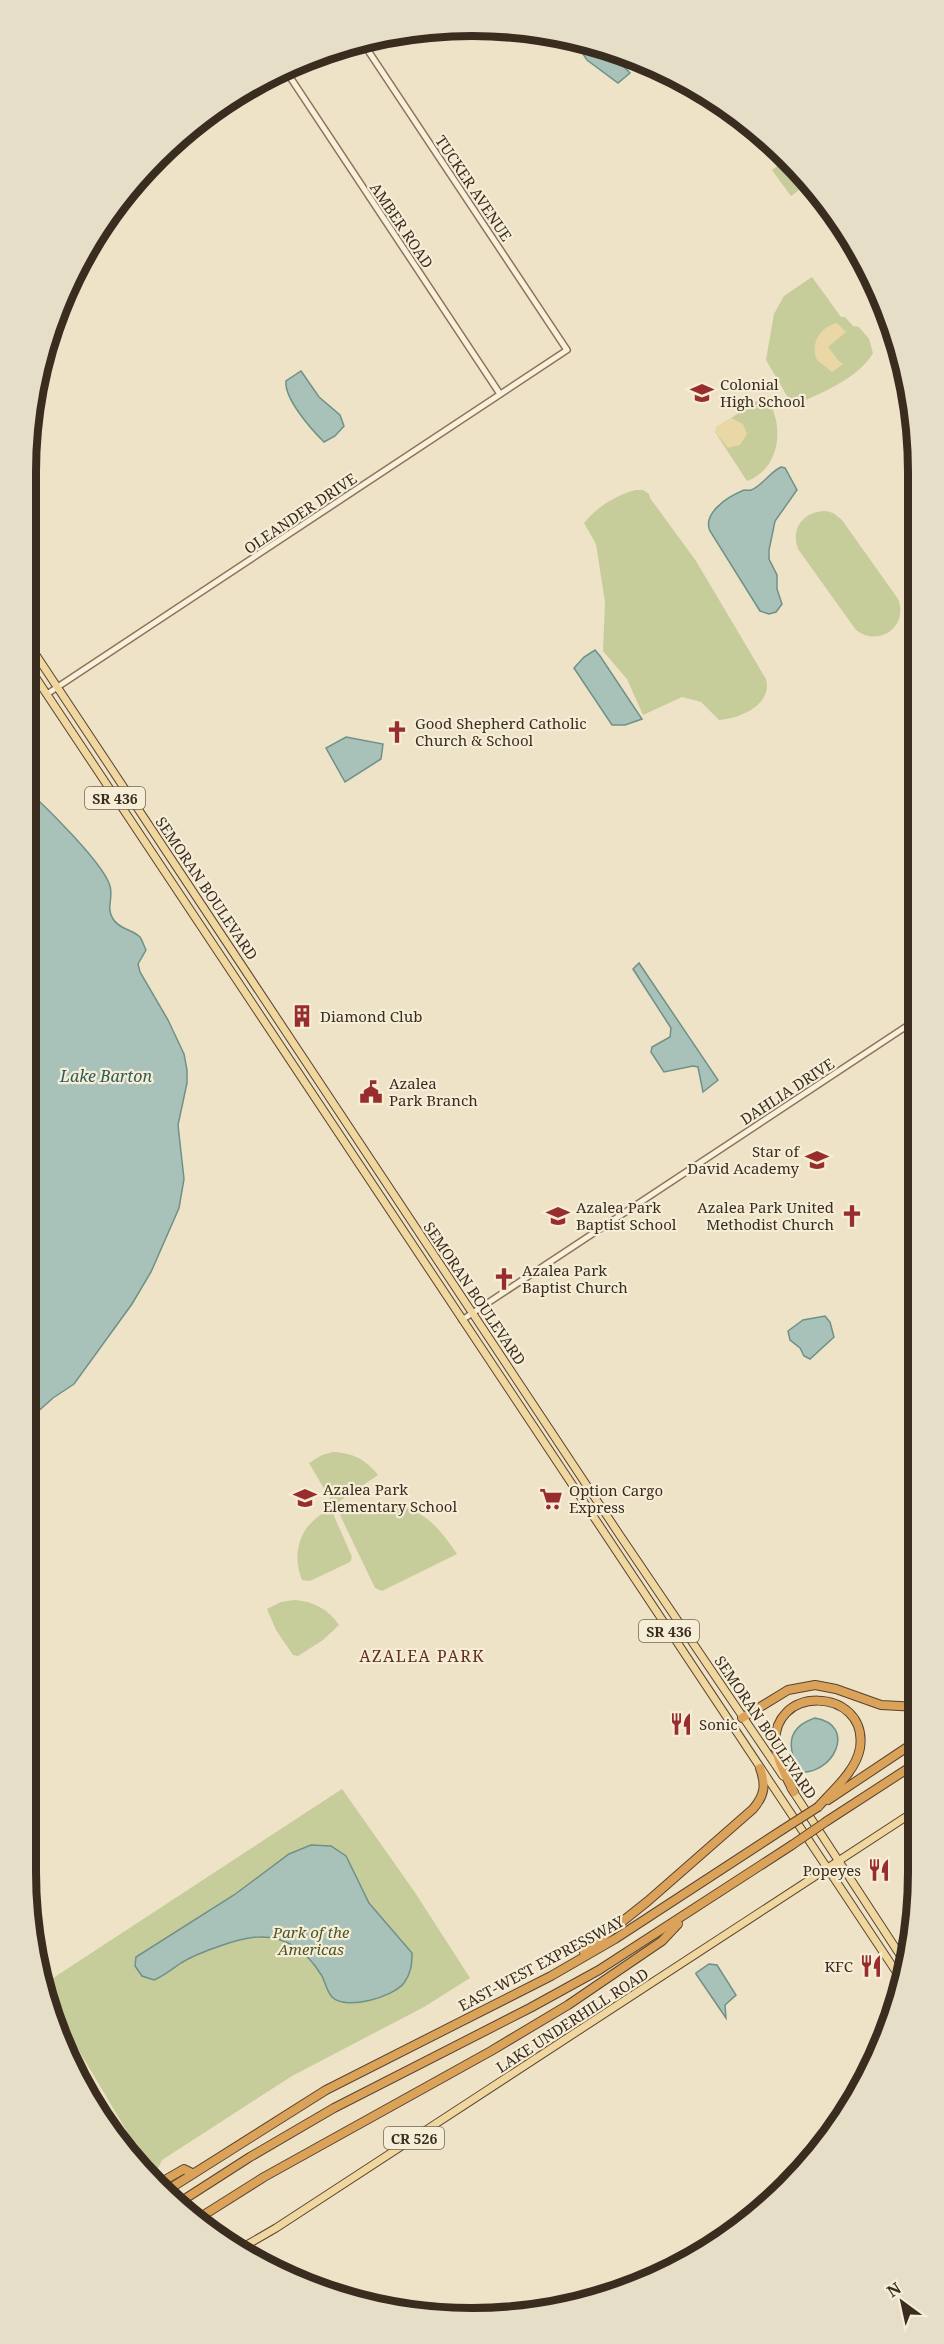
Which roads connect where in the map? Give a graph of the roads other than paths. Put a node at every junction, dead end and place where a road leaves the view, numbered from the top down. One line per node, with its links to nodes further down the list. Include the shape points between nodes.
1 (367, 49): 3 (street, TUCKER AVENUE)
2 (289, 76): 4 (street, AMBER ROAD)
3 (567, 350): 4 (street, OLEANDER DRIVE)
4 (500, 394): 7 (street, OLEANDER DRIVE)
5 (36, 655): 7 (main road, SEMORAN BOULEVARD / SR 436)
6 (36, 678): 8 (main road, SEMORAN BOULEVARD / SR 436)
7 (57, 687): 8 (street, OLEANDER DRIVE); 10 (main road, SEMORAN BOULEVARD / SR 436)
8 (46, 694): 9 (main road, SEMORAN BOULEVARD / SR 436)
9 (210, 941): 10 (main road, via 219,949); 11 (main road, SEMORAN BOULEVARD / SR 436)
10 (231, 950): 12 (main road, SEMORAN BOULEVARD / SR 436)
11 (221, 957): 12 (main road, via 226,955); 14 (main road, SEMORAN BOULEVARD / SR 436)
12 (242, 965): 15 (main road, SEMORAN BOULEVARD / SR 436)
13 (908, 1025): 18 (street, DAHLIA DRIVE)
14 (325, 1114): 15 (main road); 16 (main road, SEMORAN BOULEVARD / SR 436)
15 (351, 1131): 17 (main road, SEMORAN BOULEVARD / SR 436)
16 (343, 1141): 17 (main road, via 357,1145); 19 (main road, SEMORAN BOULEVARD / SR 436)
17 (368, 1157): 18 (main road, SEMORAN BOULEVARD / SR 436)
18 (472, 1313): 19 (street, DAHLIA DRIVE); 21 (main road, SEMORAN BOULEVARD / SR 436)
19 (462, 1320): 22 (main road, SEMORAN BOULEVARD / SR 436)
20 (908, 1706): 21 (highway, via 881,1705 815,1685 788,1689)
21 (742, 1718): 22 (main road); 26 (main road, SEMORAN BOULEVARD / SR 436)
22 (732, 1725): 24 (main road, SEMORAN BOULEVARD / SR 436)
23 (908, 1747): 27 (highway, EAST-WEST EXPRESSWAY)
24 (760, 1768): 30 (main road, SEMORAN BOULEVARD / SR 436); 34 (highway, via 764,1792 753,1809 648,1901)
25 (908, 1768): 31 (highway, EAST-WEST EXPRESSWAY, bridge)
26 (794, 1792): 27 (highway, via 777,1751 778,1726 802,1702 838,1704 856,1725 860,1748 849,1772); 29 (main road, SEMORAN BOULEVARD / SR 436)
27 (818, 1807): 34 (highway, EAST-WEST EXPRESSWAY, bridge, via 625,1934)
28 (908, 1816): 29 (main road, LAKE UNDERHILL ROAD)
29 (838, 1861): 30 (main road, LAKE UNDERHILL ROAD / CR 526); 32 (main road, SEMORAN BOULEVARD / SR 436)
30 (826, 1869): 33 (main road, SEMORAN BOULEVARD / SR 436); 38 (main road, LAKE UNDERHILL ROAD / CR 526)
31 (687, 1915): 36 (highway, EAST-WEST EXPRESSWAY, via 560,1992 334,2108); 37 (highway, via 662,1941 568,2005)
32 (900, 1955)
33 (896, 1972)
34 (551, 1976): 35 (highway, EAST-WEST EXPRESSWAY, via 326,2090 192,2173 184,2169)
35 (168, 2184)
36 (184, 2199)
37 (204, 2215)
38 (246, 2245)

